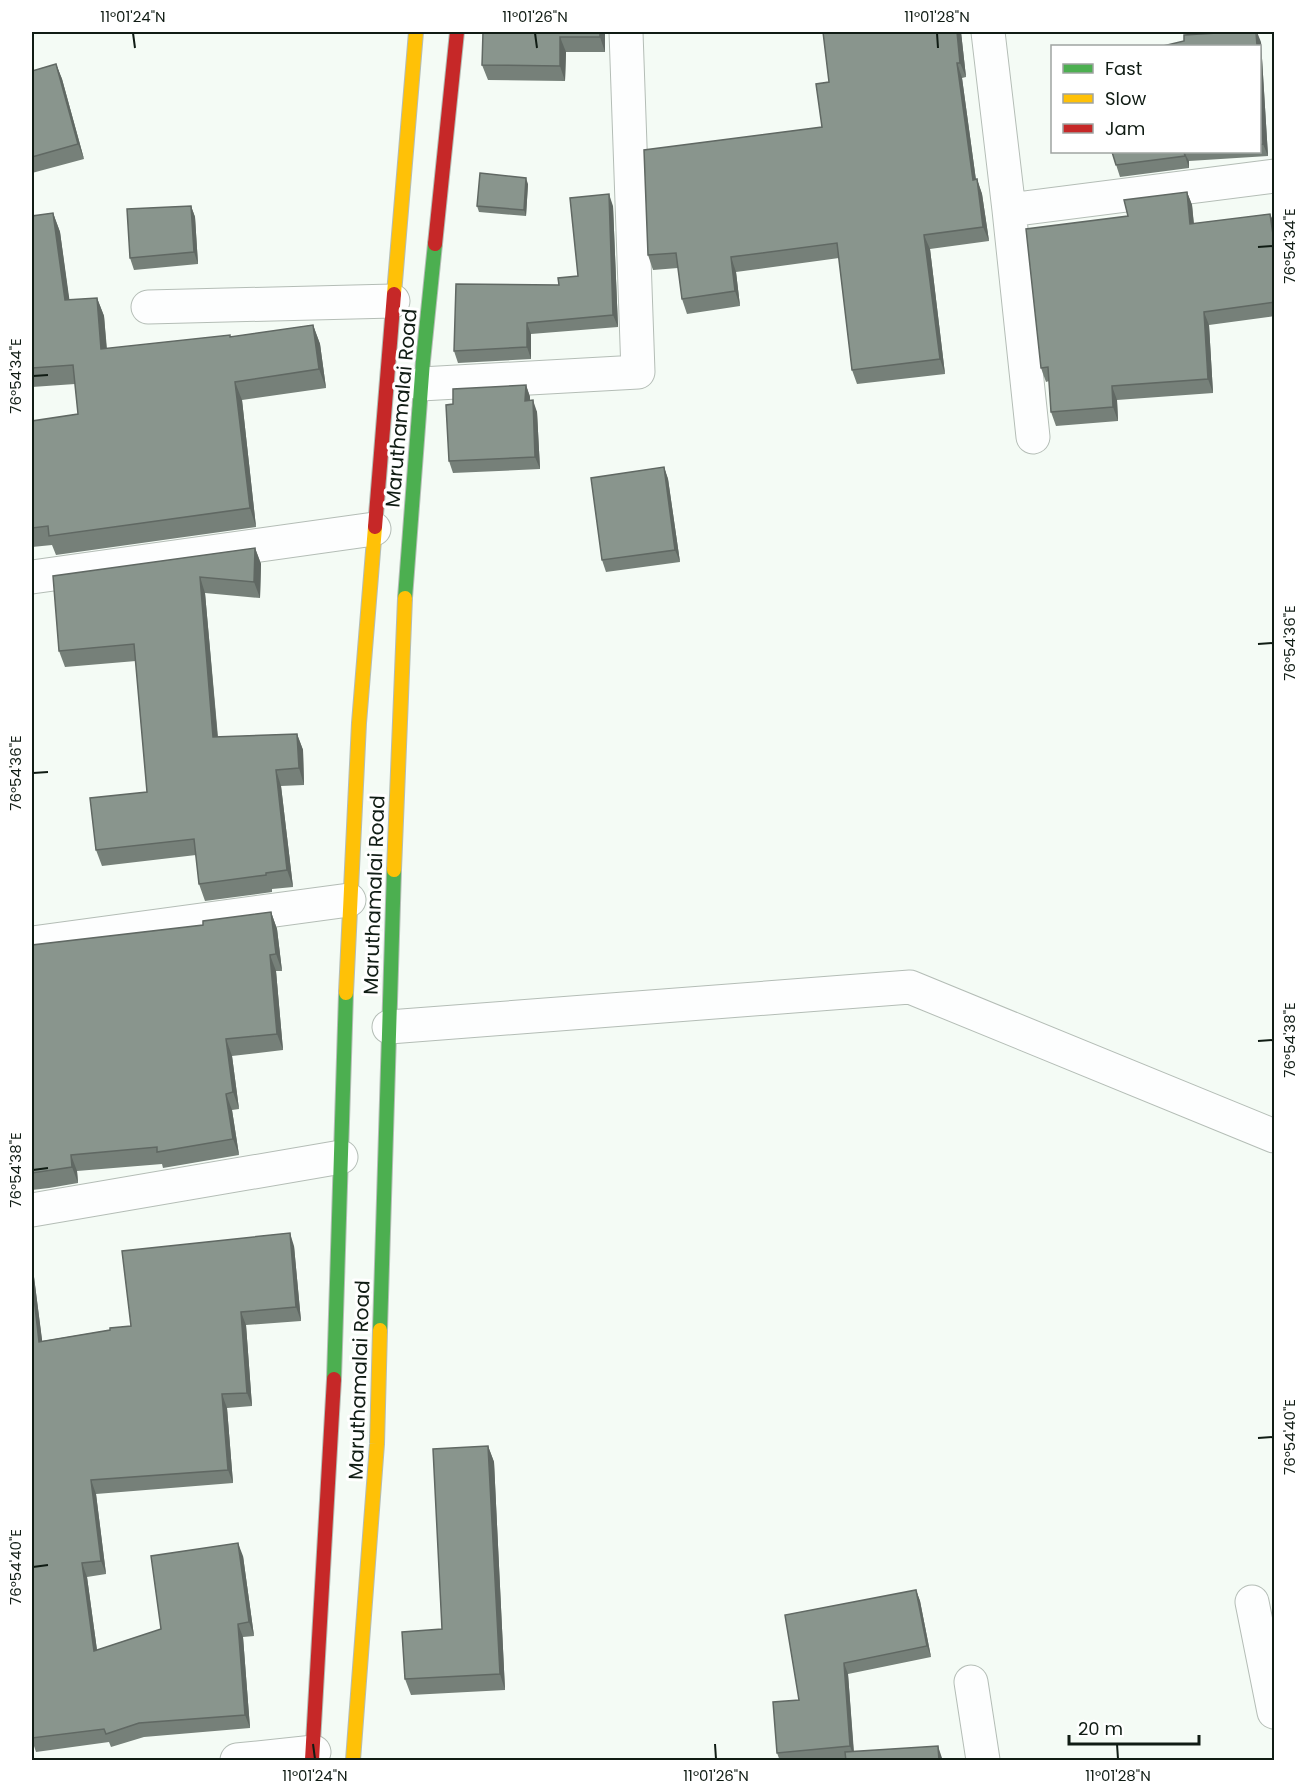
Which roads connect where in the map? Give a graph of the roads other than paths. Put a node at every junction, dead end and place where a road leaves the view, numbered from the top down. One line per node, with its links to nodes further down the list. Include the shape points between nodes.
1 (416, 32): 7 (main road, Maruthamalai Road)
2 (457, 32): 9 (main road, Maruthamalai Road)
3 (626, 32): 9 (street, via 638,372)
4 (988, 32): 6 (street)
5 (1275, 176): 6 (street)
6 (1009, 210): 10 (street)
7 (393, 301): 8 (street); 11 (main road, Maruthamalai Road)
8 (148, 307)
9 (422, 384): 15 (main road, Maruthamalai Road, via 404,612)
10 (1033, 437)
11 (375, 529): 12 (street); 13 (main road, Maruthamalai Road)
12 (32, 578)
13 (349, 900): 14 (street); 17 (main road, Maruthamalai Road)
14 (32, 943)
15 (389, 1027): 16 (street, via 910,987); 24 (main road, Maruthamalai Road, via 377,1443)
16 (1275, 1136)
17 (341, 1157): 18 (street); 22 (main road, Maruthamalai Road, via 332,1435)
18 (32, 1210)
19 (1252, 1602): 21 (street)
20 (971, 1682): 25 (street)
21 (1275, 1712)
22 (313, 1756): 23 (street)
23 (237, 1761)
24 (353, 1761)
25 (983, 1761)

